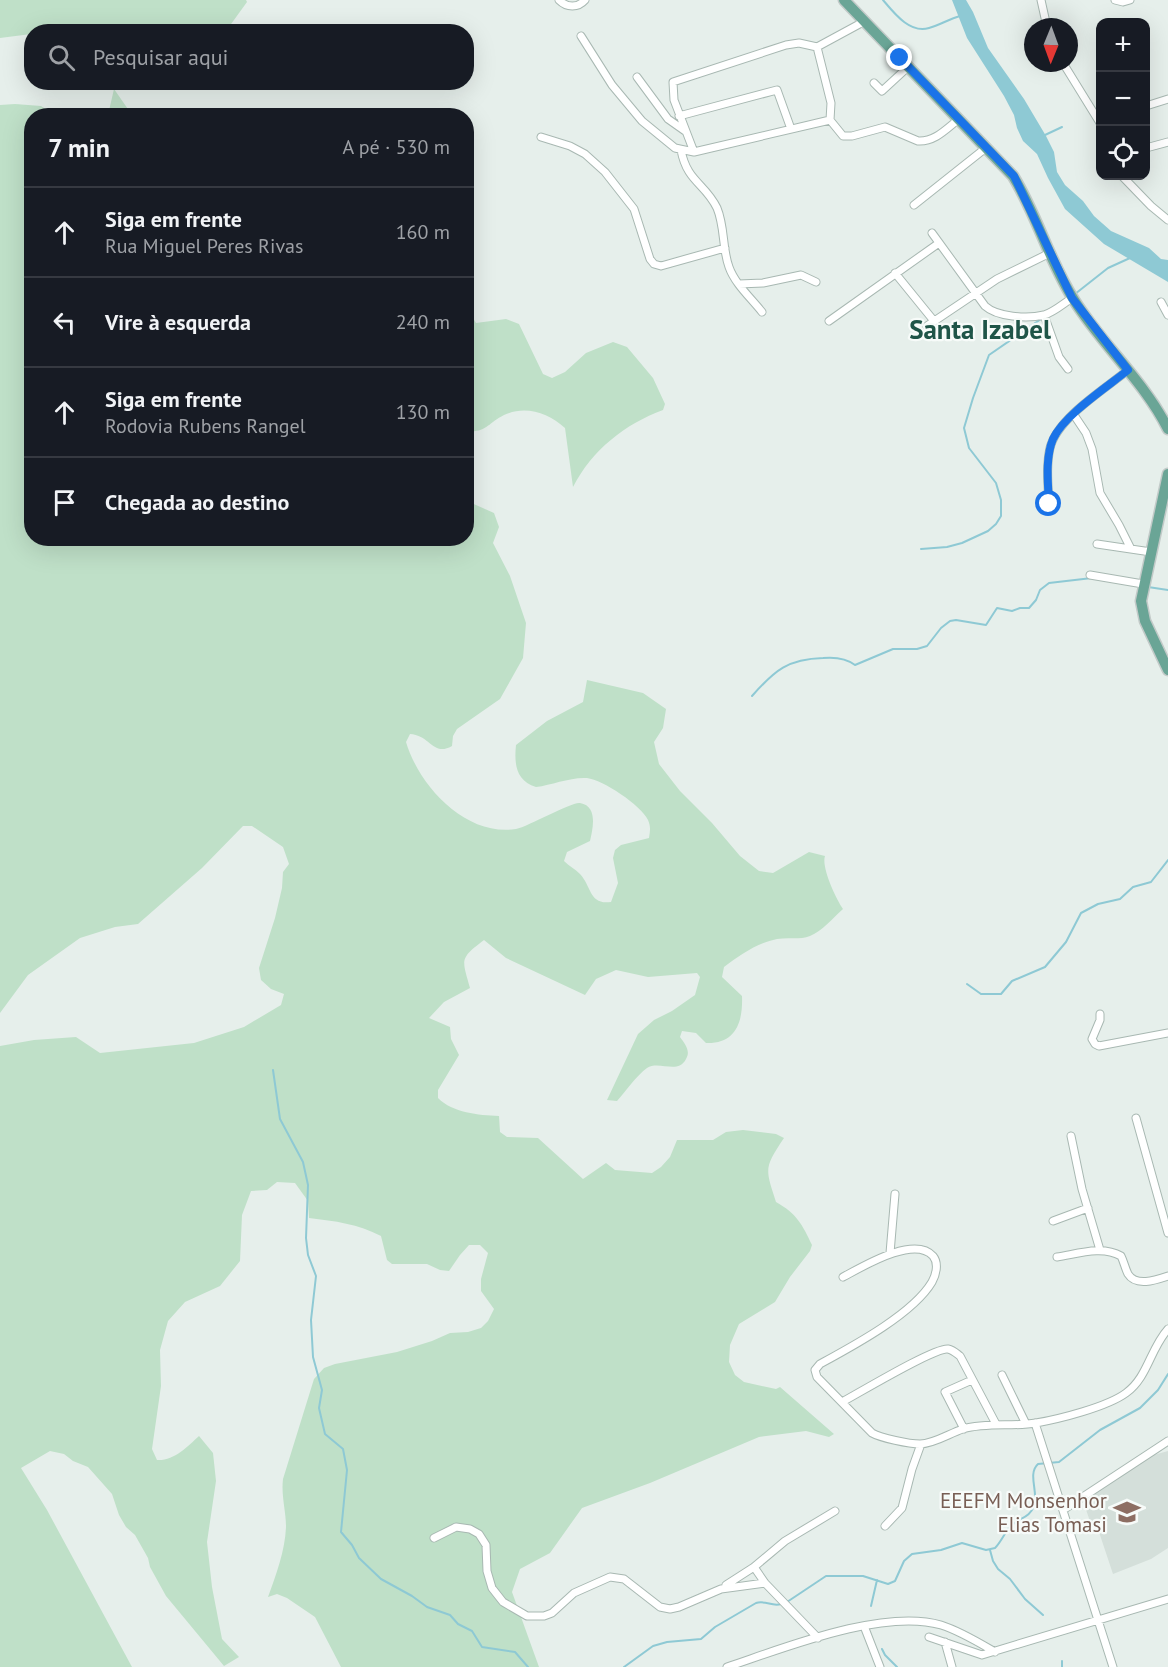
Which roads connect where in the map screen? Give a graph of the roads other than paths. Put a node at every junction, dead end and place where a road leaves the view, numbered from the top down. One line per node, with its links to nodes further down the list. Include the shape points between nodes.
1 (559, 0): 2 (street, via 572,6)
2 (585, 0)
3 (844, 0): 8 (main road)
4 (1041, 0): 7 (street)
5 (1115, 0): 6 (street)
6 (1130, 0)
7 (1045, 18)
8 (865, 21): 10 (street); 11 (main road)
9 (581, 36): 26 (street, via 625,103 665,141)
10 (817, 46): 18 (street, via 786,45 673,82); 20 (street, via 831,103)
11 (908, 66): 14 (street, via 882,91); 19 (main road)
12 (1069, 72): 17 (street)
13 (637, 77): 22 (street, via 668,119)
14 (874, 83)
15 (1168, 99): 16 (street)
16 (1150, 105)
17 (1096, 115)
18 (679, 116): 21 (street, via 777,90); 22 (street)
19 (959, 118): 20 (street, via 924,142 885,127 843,136); 27 (main road)
20 (830, 120): 21 (street)
21 (791, 129): 28 (street)
22 (685, 131): 28 (street)
23 (541, 137): 34 (street, via 585,154 605,172 634,209 654,264 661,266)
24 (1168, 142): 25 (street)
25 (1150, 147)
26 (681, 150): 28 (street); 34 (street, via 688,172 716,207)
27 (990, 151): 30 (street); 35 (main road, via 1014,176)
28 (694, 152)
29 (1126, 180): 31 (street)
30 (914, 205)
31 (1168, 220)
32 (932, 233): 33 (street)
33 (939, 243): 36 (street); 39 (street)
34 (724, 248): 38 (street)
35 (1050, 253): 39 (street); 40 (main road)
36 (895, 273): 45 (street); 46 (street)
37 (816, 282): 38 (street, via 801,275)
38 (739, 284): 42 (street)
39 (975, 293): 43 (street, via 996,314); 46 (street)
40 (1072, 298): 43 (street); 49 (main road)
41 (1161, 302): 44 (street)
42 (762, 312)
43 (1044, 315): 48 (street, via 1059,357)
44 (1168, 315)
45 (829, 321)
46 (934, 321): 47 (street)
47 (927, 326)
48 (1068, 369)
49 (1128, 370): 50 (street); 51 (main road)
50 (1074, 415): 53 (street, via 1058,432 1051,447); 55 (street, via 1092,449 1100,493)
51 (1168, 429)
52 (1168, 474): 56 (main road)
53 (1049, 504)
54 (1097, 544): 55 (street)
55 (1130, 547): 56 (street)
56 (1151, 552): 58 (main road)
57 (1090, 575): 58 (street)
58 (1143, 584): 59 (main road, via 1142,611)
59 (1168, 670)
60 (1100, 1014): 61 (street, via 1092,1039 1099,1046)
61 (1168, 1033)
62 (1136, 1118): 67 (street)
63 (1071, 1136): 65 (street)
64 (896, 1194): 69 (street)
65 (1088, 1208): 66 (street); 68 (street)
66 (1053, 1221)
67 (1168, 1233)
68 (1100, 1250): 70 (street); 71 (street, via 1121,1256 1129,1276 1138,1281)
69 (890, 1253): 72 (street); 76 (street, via 913,1250 932,1254 937,1266 935,1274 932,1283 886,1325 817,1367 817,1377)
70 (1057, 1257)
71 (1168, 1276)
72 (843, 1277)
73 (1168, 1329): 78 (street, via 1142,1377 1128,1392 1105,1405)
74 (1002, 1375): 78 (street)
75 (972, 1380): 76 (street, via 960,1356 946,1349); 77 (street); 79 (street, via 945,1392)
76 (842, 1402): 81 (street, via 879,1438)
77 (996, 1424): 78 (street); 79 (street)
78 (1030, 1424): 82 (street)
79 (964, 1428): 81 (street)
80 (1168, 1441): 82 (street)
81 (921, 1444): 84 (street, via 902,1508)
82 (1063, 1509): 98 (street)
83 (835, 1511): 86 (street, via 785,1541)
84 (885, 1526)
85 (434, 1538): 88 (street, via 456,1527 479,1534 486,1545 489,1580 497,1596 527,1616 552,1613 574,1593 615,1577 624,1579 660,1607 670,1609)
86 (754, 1567): 87 (street); 88 (street)
87 (765, 1583): 88 (street); 92 (street)
88 (721, 1588)
89 (1168, 1599): 94 (street)
90 (864, 1626): 92 (street); 94 (street, via 893,1620 941,1625); 96 (street)
91 (929, 1637): 93 (street)
92 (818, 1638): 95 (street)
93 (945, 1642): 94 (street, via 982,1655); 97 (street)
94 (995, 1652)
95 (727, 1667)
96 (880, 1667)
97 (952, 1667)
98 (1113, 1667)

